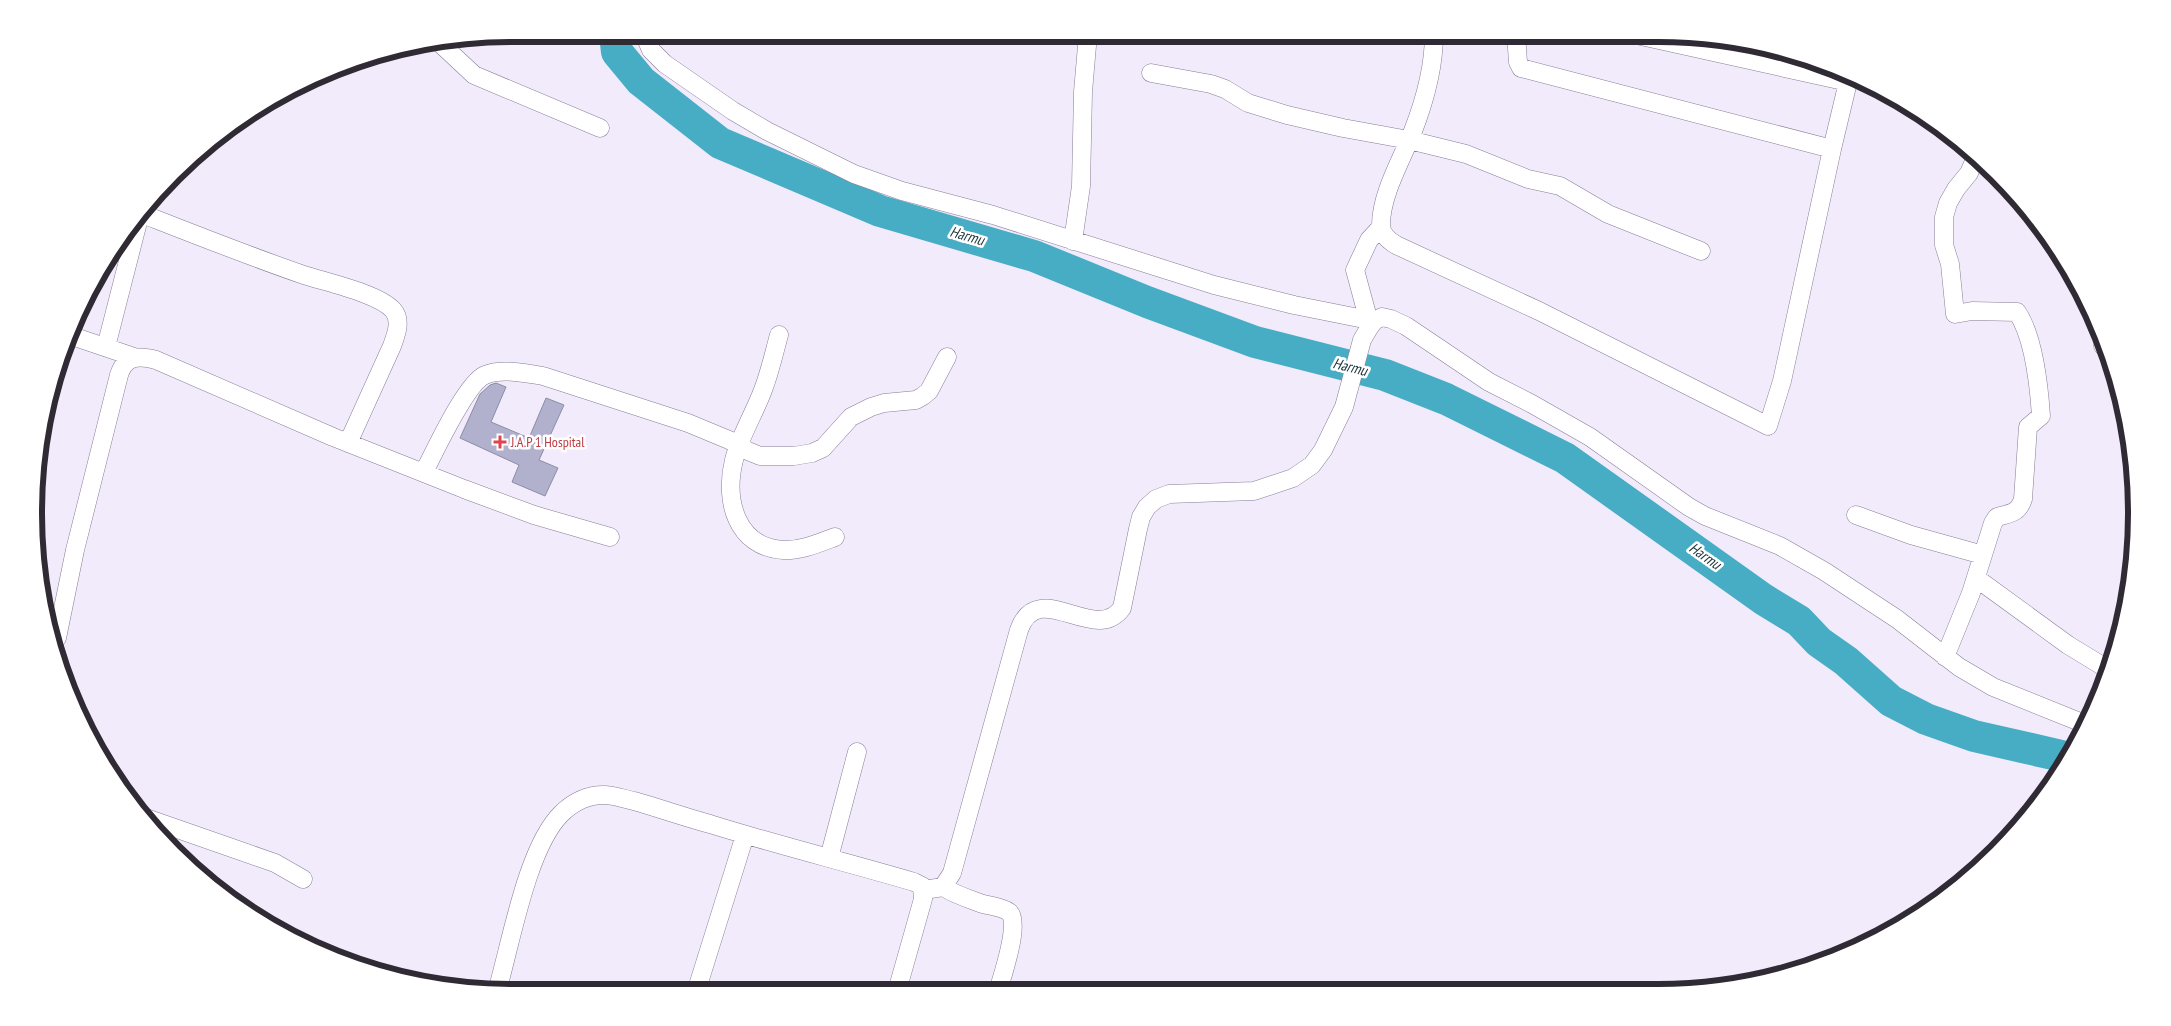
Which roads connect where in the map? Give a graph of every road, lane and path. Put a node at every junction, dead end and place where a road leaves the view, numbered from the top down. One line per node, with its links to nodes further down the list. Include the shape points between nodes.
1 (648, 42): 17 (street, via 665,64 733,111 854,174)
2 (1087, 42): 17 (street, via 1081,186)
3 (1433, 42): 11 (street, via 1431,70)
4 (1517, 42): 12 (street, via 1521,68)
5 (1678, 43): 8 (street)
6 (444, 48): 10 (street, via 474,75)
7 (1151, 73): 11 (street, via 1211,84 1248,103 1287,115)
8 (1825, 73)
9 (1848, 83): 12 (street)
10 (600, 128)
11 (1409, 140): 15 (street, via 1390,188); 18 (street, via 1466,154 1528,179 1560,186 1608,214)
12 (1832, 149): 15 (street, via 1782,381 1768,426 1539,311 1396,245 1385,236)
13 (1973, 164): 31 (street, via 1956,188 1944,217 1944,245 1955,314 1972,310 2017,312 2025,324 2040,389 2041,416 2028,428 2020,508 1997,517)
14 (148, 217): 25 (street, via 374,297 395,312 398,321 392,346)
15 (1381, 227): 19 (street, via 1369,240 1355,270)
16 (135, 234): 22 (street)
17 (1073, 241): 19 (street, via 1253,295)
18 (1701, 251)
19 (1371, 320): 34 (street, via 1382,317 1406,326 1489,382 1590,437 1689,507 1780,546 1824,571); 42 (street, via 1362,340 1344,407 1312,465 1293,478 1254,491 1186,492 1156,499 1141,517 1122,608 1110,620 1047,609 1026,614 952,873)
20 (779, 335): 26 (street, via 763,390)
21 (76, 337): 22 (street)
22 (106, 347): 23 (street)
23 (134, 357): 25 (street, via 161,362); 33 (street, via 124,364 119,374)
24 (947, 358): 26 (street, via 923,396 884,403 860,412 851,417 823,448 812,453 760,456)
25 (348, 443): 27 (street)
26 (738, 445): 27 (street, via 688,423 565,382 532,374 495,372 480,378 473,386); 29 (street, via 731,492 738,521 748,537 784,550 799,549)
27 (424, 472): 30 (street, via 534,515)
28 (1856, 515): 31 (street, via 1911,535)
29 (835, 537)
30 (610, 538)
31 (1983, 555): 32 (street)
32 (1976, 578): 34 (street); 35 (street)
33 (58, 632)
34 (1945, 657): 36 (street, via 1993,687)
35 (2103, 666)
36 (2080, 722)
37 (856, 752): 40 (street)
38 (158, 822): 41 (street, via 267,860)
39 (745, 835): 40 (street); 44 (street, via 605,795 588,796 574,802 560,815 541,842); 45 (street)
40 (829, 858): 43 (street, via 914,882)
41 (303, 879)
42 (944, 887): 43 (street); 47 (street, via 1002,909 1013,917 1014,928)
43 (924, 890): 46 (street)
44 (499, 983)
45 (698, 984)
46 (899, 984)
47 (1000, 984)

